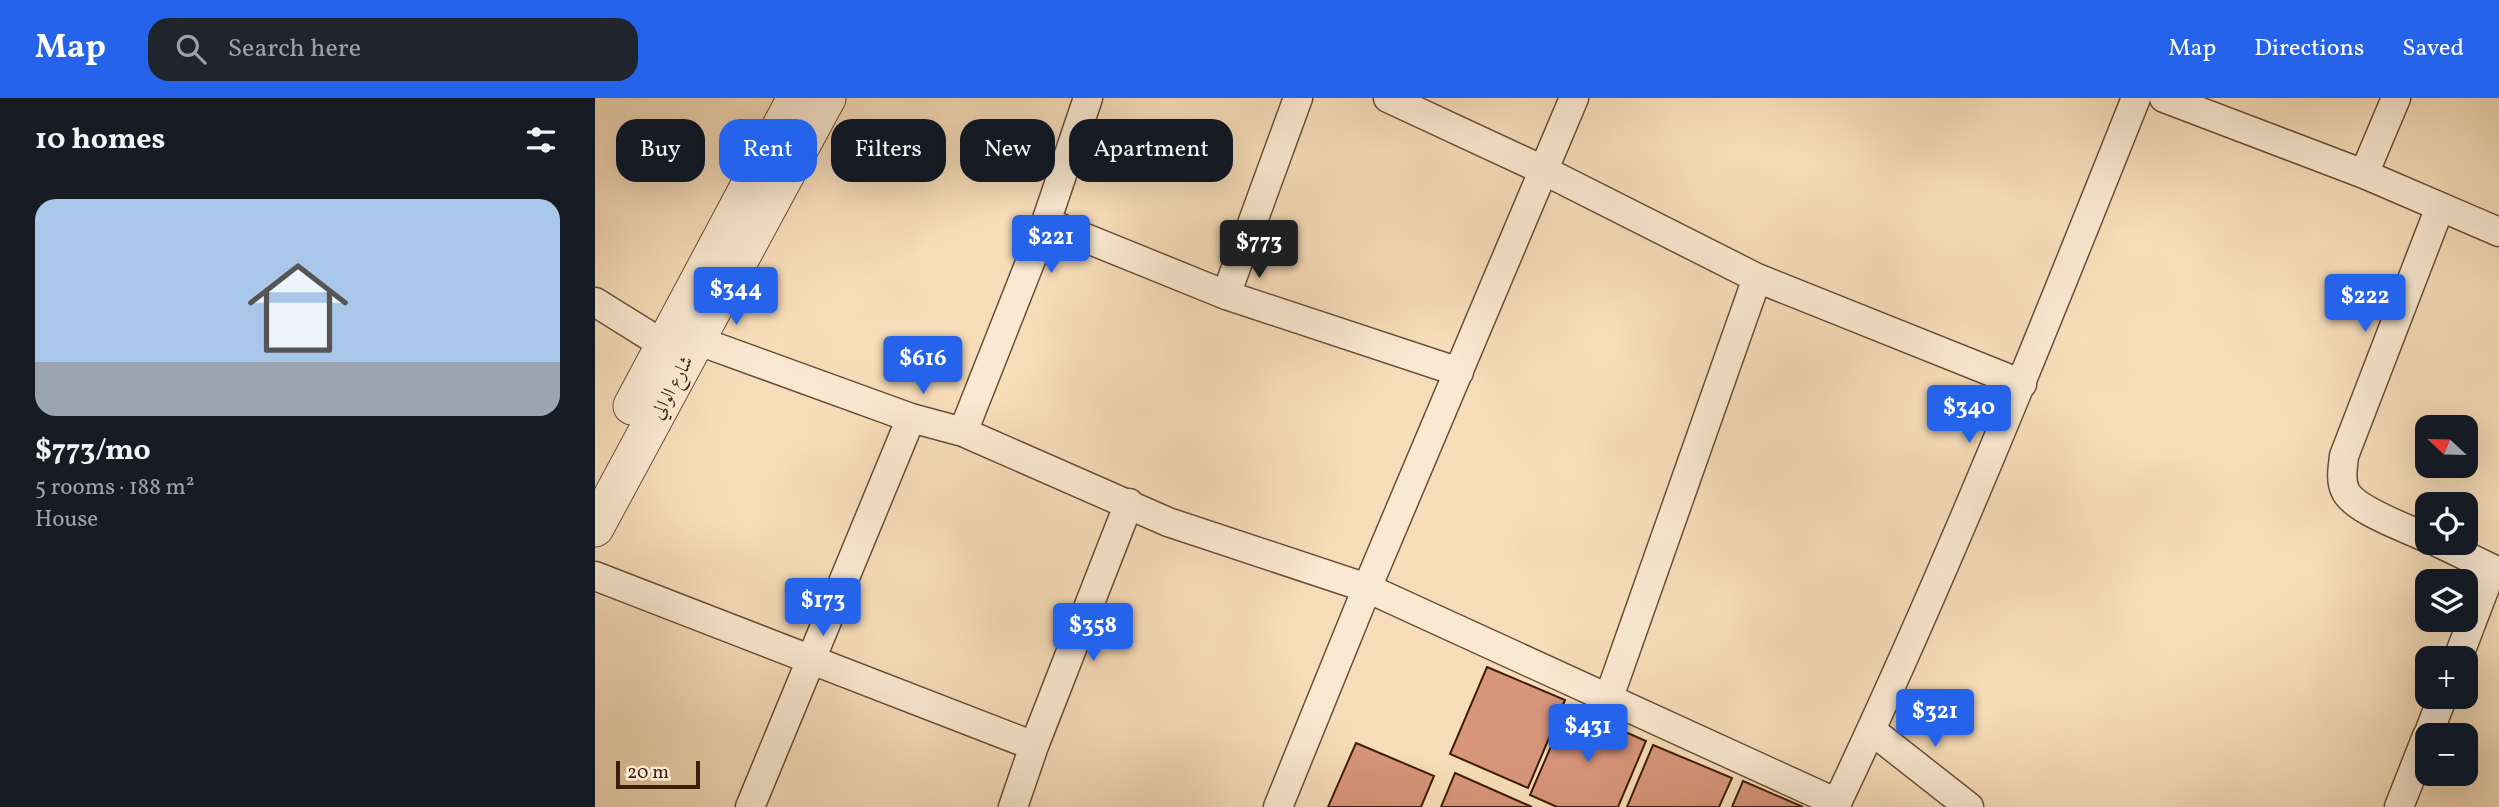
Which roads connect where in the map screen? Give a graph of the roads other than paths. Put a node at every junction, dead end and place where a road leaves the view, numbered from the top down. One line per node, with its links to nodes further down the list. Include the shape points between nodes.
1 (796, 98): 18 (street, شارع الوالي)
2 (827, 98): 18 (street, شارع الوالي)
3 (1089, 98): 13 (street)
4 (1298, 98): 16 (street)
5 (1388, 98): 10 (street)
6 (1574, 98): 10 (street)
7 (2136, 98): 20 (street)
8 (2164, 98): 11 (street)
9 (2396, 98): 11 (street)
10 (1543, 170): 15 (street); 19 (street)
11 (2364, 174): 12 (street)
12 (2440, 207): 14 (street); 26 (street, via 2344,456 2342,475 2345,491 2356,504)
13 (1046, 222): 16 (street); 22 (street)
14 (2499, 232)
15 (1757, 278): 20 (street); 33 (street)
16 (1226, 295): 19 (street)
17 (595, 302): 18 (street)
18 (680, 342): 21 (street); 23 (street, شارع الوالي); 25 (street, شارع الوالي)
19 (1459, 372): 30 (street)
20 (2022, 384): 34 (street)
21 (911, 418): 22 (street); 32 (street)
22 (963, 432): 24 (street)
23 (595, 478)
24 (1129, 503): 30 (street, via 1168,522); 35 (street)
25 (595, 528)
26 (2415, 532)
27 (2464, 555): 28 (street)
28 (2496, 570): 31 (street)
29 (595, 576): 32 (street)
30 (1367, 588): 33 (street); 40 (street)
31 (2463, 646)
32 (810, 660): 35 (street); 39 (street)
33 (1608, 700): 38 (street)
34 (1871, 730): 38 (street); 41 (street)
35 (1034, 746): 37 (street)
36 (2415, 766): 42 (street)
37 (1018, 805)
38 (1836, 805)
39 (750, 807)
40 (1278, 807)
41 (1969, 807)
42 (2399, 807)

